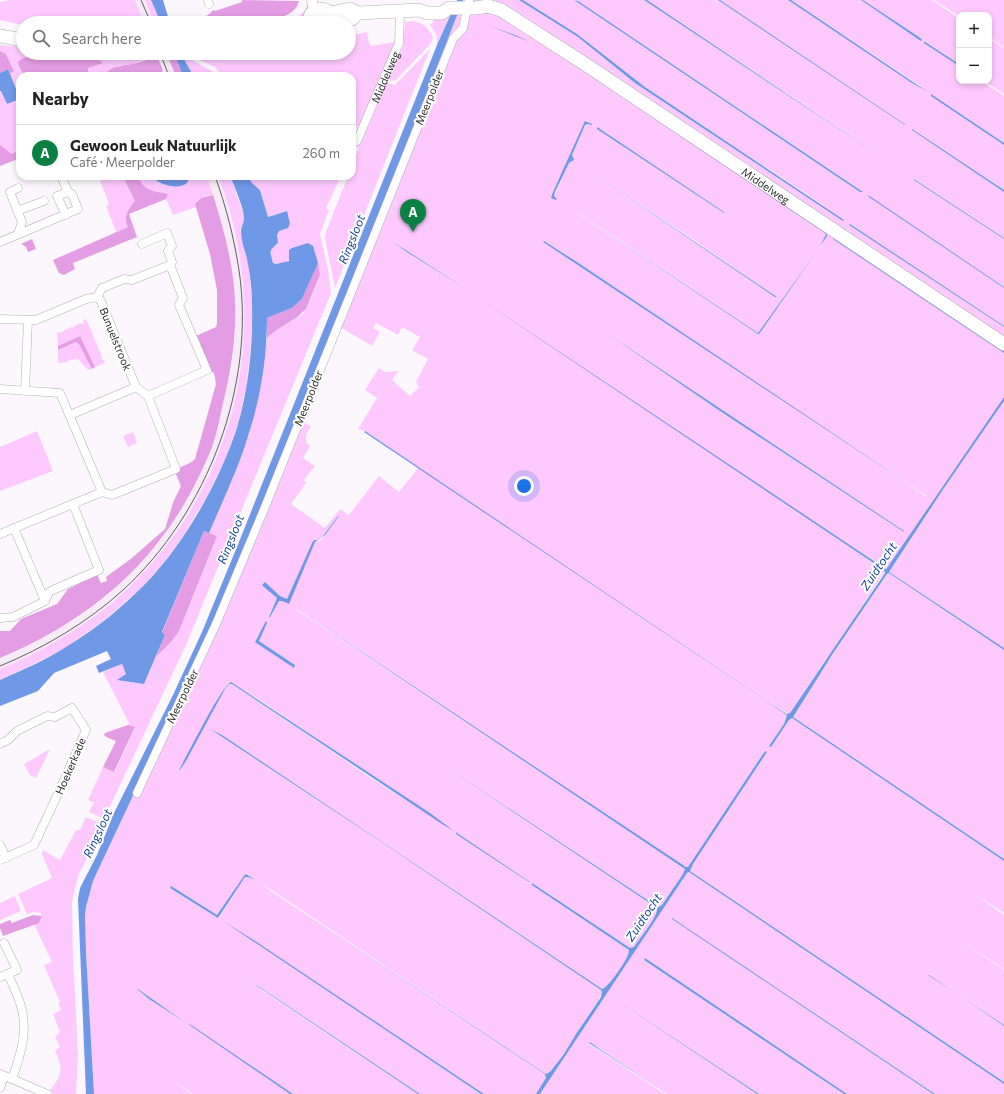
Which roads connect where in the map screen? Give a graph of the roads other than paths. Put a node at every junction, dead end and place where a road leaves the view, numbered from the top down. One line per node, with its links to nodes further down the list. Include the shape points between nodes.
1 (460, 6): 2 (main road, via 442,13); 20 (main road, Middelweg, via 497,16 508,23 527,28 585,64); 33 (street, Meerpolder, via 463,28 452,39 216,624)
2 (400, 11): 3 (main road, via 358,13 350,9); 6 (street, Middelweg, via 400,44)
3 (317, 14)
4 (0, 36): 5 (main road)
5 (16, 39)
6 (357, 141)
7 (63, 180): 9 (street)
8 (18, 188): 11 (street, via 10,192)
9 (68, 192): 12 (street, via 58,196); 12 (street, via 72,194 78,209)
10 (44, 200): 11 (street)
11 (17, 212): 13 (street, via 22,222)
12 (66, 215): 13 (street)
13 (18, 234): 14 (street)
14 (0, 242)
15 (142, 244): 16 (street, via 167,233 172,246 168,251 172,262)
16 (170, 264): 17 (street, via 132,280 124,279 102,288); 24 (street, via 182,298 179,305 207,370)
17 (97, 296): 19 (street, Bunuelstrook, via 36,320); 21 (street, Bunuelstrook, via 101,300)
18 (0, 319): 19 (street, Bunuelstrook)
19 (28, 320): 23 (street)
20 (1004, 344)
21 (136, 387): 24 (street); 25 (street)
22 (0, 389): 23 (street)
23 (25, 391): 25 (street, via 60,393)
24 (148, 396): 26 (street, via 176,469 112,495)
25 (70, 415): 26 (street)
26 (102, 492): 27 (street)
27 (73, 504): 28 (street); 30 (street, via 100,572 49,592)
28 (14, 528): 29 (street); 30 (street)
29 (0, 534)
30 (44, 601): 31 (street, via 13,617)
31 (0, 618)
32 (0, 744): 35 (street, Hoekerkade, via 16,731 47,716 55,717 72,708 86,730 34,845)
33 (137, 793)
34 (0, 845): 35 (street)
35 (3, 859)
36 (4, 943): 37 (street, via 17,970)
37 (4, 976): 38 (street, via 21,1004 24,1038 19,1060)
38 (5, 1076): 39 (street); 40 (street)
39 (0, 1088)
40 (47, 1094)

